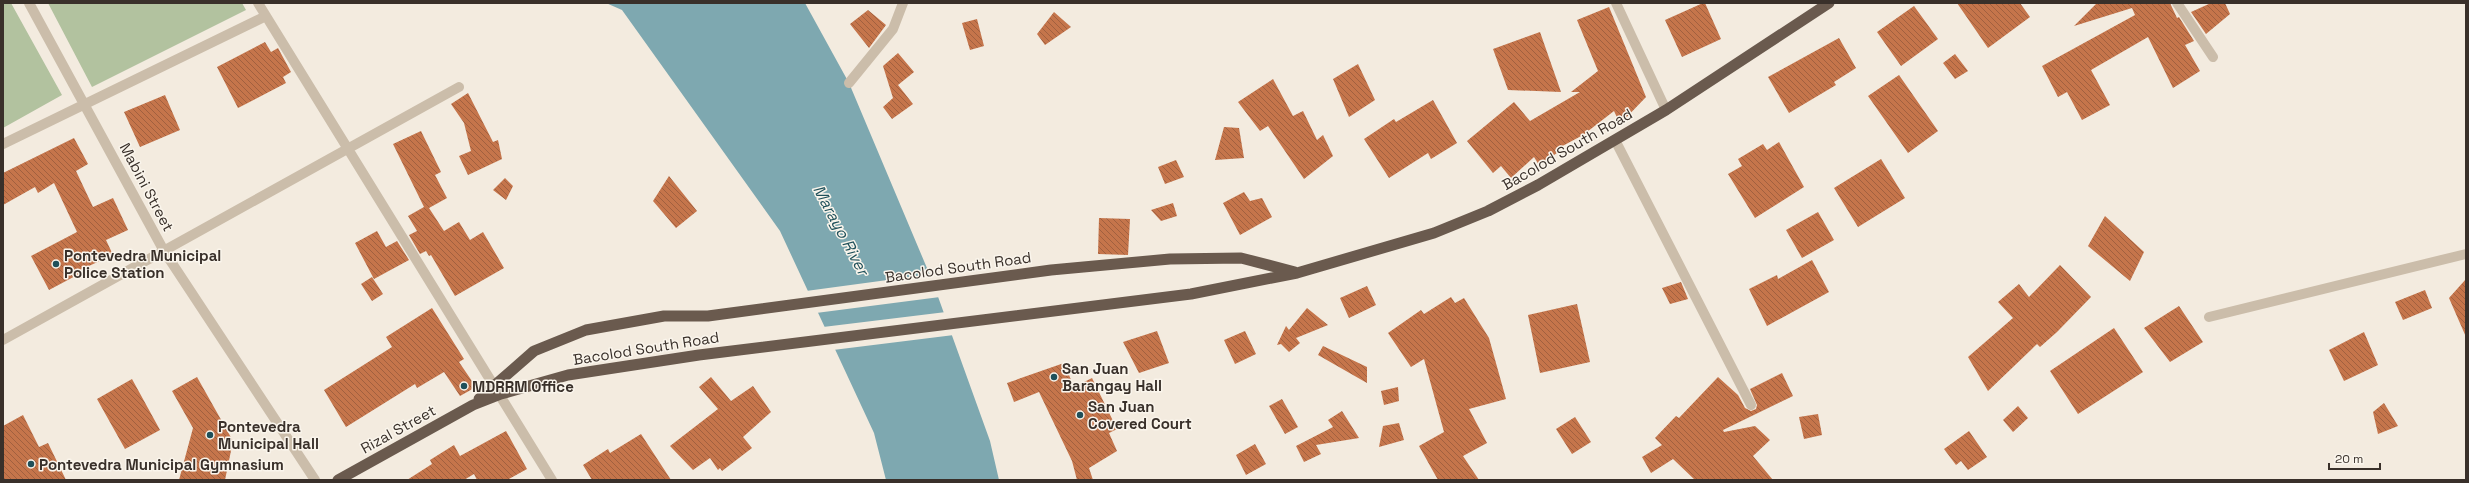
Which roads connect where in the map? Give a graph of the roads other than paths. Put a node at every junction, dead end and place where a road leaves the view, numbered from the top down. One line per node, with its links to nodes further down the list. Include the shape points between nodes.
1 (29, 3): 11 (street, Mabini Street)
2 (258, 3): 7 (street)
3 (903, 3): 9 (street, via 893,29)
4 (1616, 3): 12 (street)
5 (1829, 3): 12 (highway, Bacolod South Road)
6 (2177, 3): 8 (street)
7 (266, 16): 11 (street); 15 (street)
8 (2213, 57)
9 (849, 83)
10 (459, 87): 15 (street)
11 (84, 104): 14 (street); 16 (street, Mabini Street)
12 (1666, 110): 13 (highway, Bacolod South Road)
13 (1615, 140): 18 (highway, Bacolod South Road, via 1488,211 1434,233); 22 (street)
14 (3, 144)
15 (347, 149): 16 (street); 21 (street)
16 (164, 251): 20 (street); 23 (street, Mabini Street)
17 (2466, 254): 19 (street)
18 (1298, 273): 21 (highway, Bacolod South Road, via 1191,294 699,355 568,375); 21 (highway, Bacolod South Road, via 1241,258 1170,259 1051,270 708,316 664,316 586,330 534,351)
19 (2209, 317)
20 (3, 340)
21 (498, 390): 24 (highway, Rizal Street); 25 (street)
22 (1752, 405)
23 (315, 480)
24 (338, 480)
25 (552, 480)

